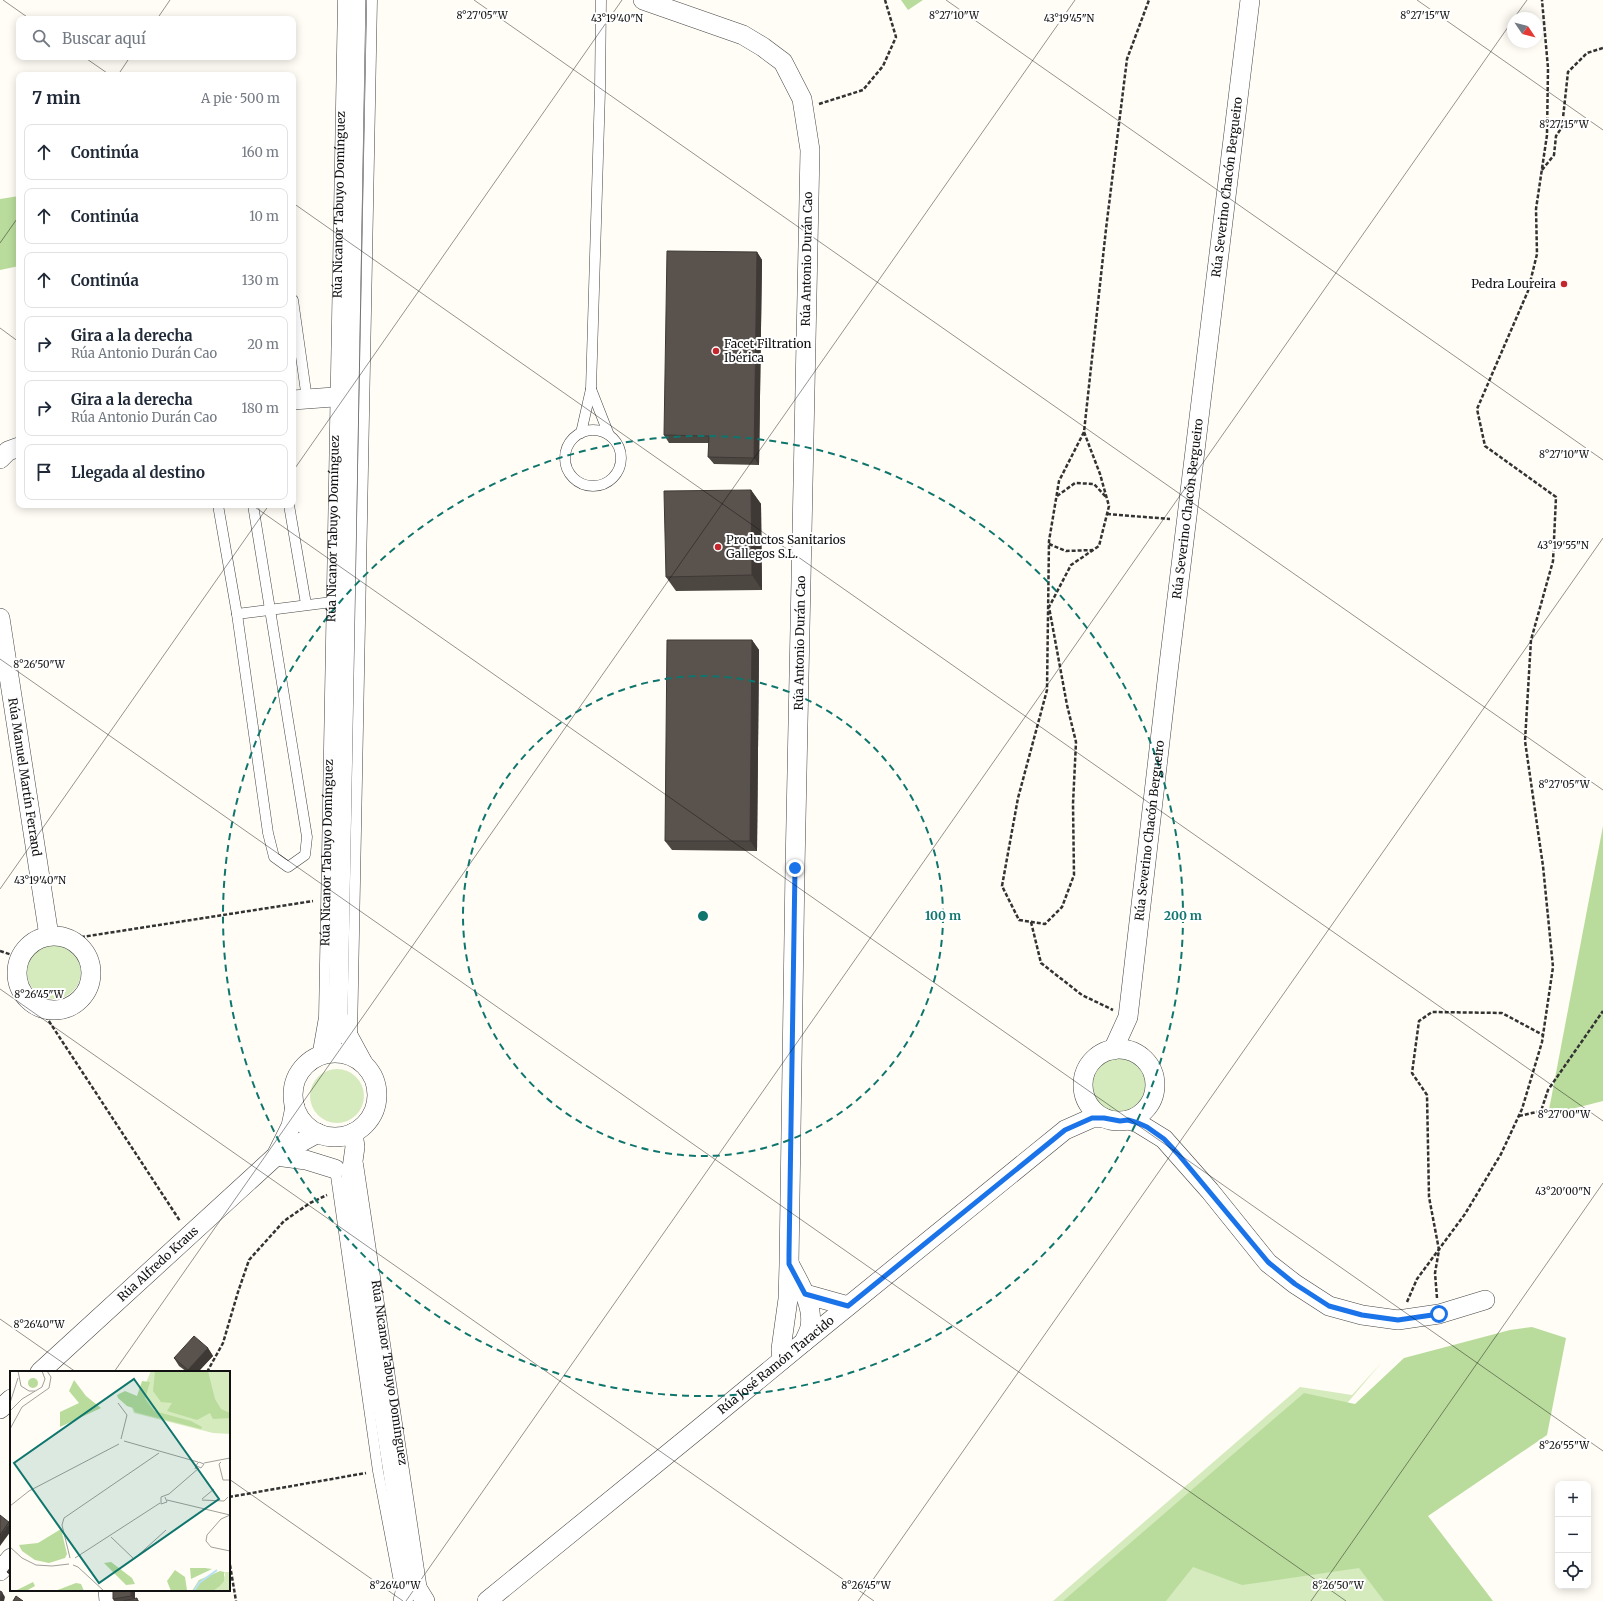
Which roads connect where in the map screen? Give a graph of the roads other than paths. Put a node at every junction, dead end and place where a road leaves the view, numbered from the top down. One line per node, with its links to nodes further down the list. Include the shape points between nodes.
1 (343, 0): 9 (lane, Rúa Nicanor Tabuyo Domínguez)
2 (356, 0): 24 (street, Rúa Nicanor Tabuyo Domínguez)
3 (372, 0): 26 (lane, Rúa Nicanor Tabuyo Domínguez)
4 (601, 0): 8 (lane)
5 (643, 0): 43 (street, Rúa Antonio Durán Cao, via 743,35 783,62 802,99 810,150 789,1264)
6 (1250, 0): 25 (street, Rúa Severino Chacón Bergueiro)
7 (296, 342): 10 (lane)
8 (591, 389): 11 (lane); 12 (lane)
9 (334, 397): 10 (street); 18 (lane, Rúa Nicanor Tabuyo Domínguez)
10 (300, 399)
11 (581, 433): 12 (lane, via 598,430); 12 (lane, via 569,443 564,461 567,471 575,481 588,487 609,482 619,469 620,450)
12 (609, 435)
13 (16, 448): 14 (street, via 8,451)
14 (0, 459)
15 (219, 508): 21 (lane)
16 (253, 508): 20 (lane)
17 (289, 508): 19 (lane)
18 (332, 602): 19 (lane); 28 (lane, Rúa Nicanor Tabuyo Domínguez)
19 (306, 604): 20 (lane)
20 (270, 610): 21 (lane); 21 (lane, via 307,837 305,854 288,867 274,857 268,833)
21 (237, 614)
22 (0, 618): 23 (street, Rúa Manuel Martín Ferrand)
23 (49, 936): 23 (street, via 77,943 86,953 91,976 88,989 75,1003 52,1010 39,1006 28,998 18,980 18,967 28,947 37,940)
24 (338, 1017): 26 (street, Rúa Nicanor Tabuyo Domínguez); 28 (street, Rúa Nicanor Tabuyo Domínguez)
25 (1128, 1017): 27 (street, Rúa Severino Chacón Bergueiro); 29 (street, Rúa Severino Chacón Bergueiro)
26 (352, 1043): 30 (street, Rúa Nicanor Tabuyo Domínguez)
27 (1113, 1050): 29 (street, via 1122,1049); 31 (street, via 1102,1054 1086,1071)
28 (323, 1055): 30 (street, via 341,1053); 33 (street, via 304,1068 295,1084)
29 (1139, 1055): 32 (street, via 1153,1072 1154,1094)
30 (363, 1063): 39 (street, via 376,1082 376,1106)
31 (1084, 1094): 34 (street, via 1088,1104); 36 (street, Rúa José Ramón Taracido)
32 (1150, 1104): 35 (street, via 1144,1111); 38 (street, via 1151,1112)
33 (295, 1107): 37 (street, via 308,1127); 40 (street, Rúa Alfredo Kraus, via 291,1126)
34 (1104, 1118): 35 (street); 36 (street, Rúa José Ramón Taracido, via 1092,1118)
35 (1128, 1120): 38 (street, via 1143,1125)
36 (1065, 1130): 45 (street, Rúa José Ramón Taracido)
37 (324, 1135): 39 (street); 40 (street, Rúa Alfredo Kraus); 41 (street, Rúa Nicanor Tabuyo Domínguez)
38 (1164, 1139): 44 (street, via 1268,1262 1295,1284 1329,1306 1362,1315 1398,1320 1439,1314)
39 (354, 1140): 42 (street, Rúa Nicanor Tabuyo Domínguez); 55 (lane, Rúa Nicanor Tabuyo Domínguez)
40 (276, 1156): 41 (street, via 306,1160); 48 (street, Rúa Alfredo Kraus)
41 (335, 1169): 42 (street, Rúa Nicanor Tabuyo Domínguez)
42 (344, 1190): 53 (street, Rúa Nicanor Tabuyo Domínguez); 57 (lane, Rúa Nicanor Tabuyo Domínguez, via 378,1471)
43 (796, 1297): 45 (street); 46 (street, Rúa Antonio Durán Cao, via 793,1318); 47 (street, Rúa Antonio Durán Cao, via 781,1349)
44 (1485, 1300)
45 (848, 1306): 46 (street, Rúa José Ramón Taracido)
46 (804, 1342): 47 (street, Rúa José Ramón Taracido)
47 (782, 1360): 58 (street, Rúa José Ramón Taracido)
48 (41, 1371)
49 (10, 1400): 50 (street)
50 (0, 1409)
51 (10, 1559): 52 (street)
52 (0, 1571)
53 (409, 1575): 55 (street, Rúa Nicanor Tabuyo Domínguez); 57 (street, Rúa Nicanor Tabuyo Domínguez)
54 (108, 1591): 56 (street)
55 (424, 1599)
56 (110, 1601)
57 (403, 1601)
58 (487, 1601)

